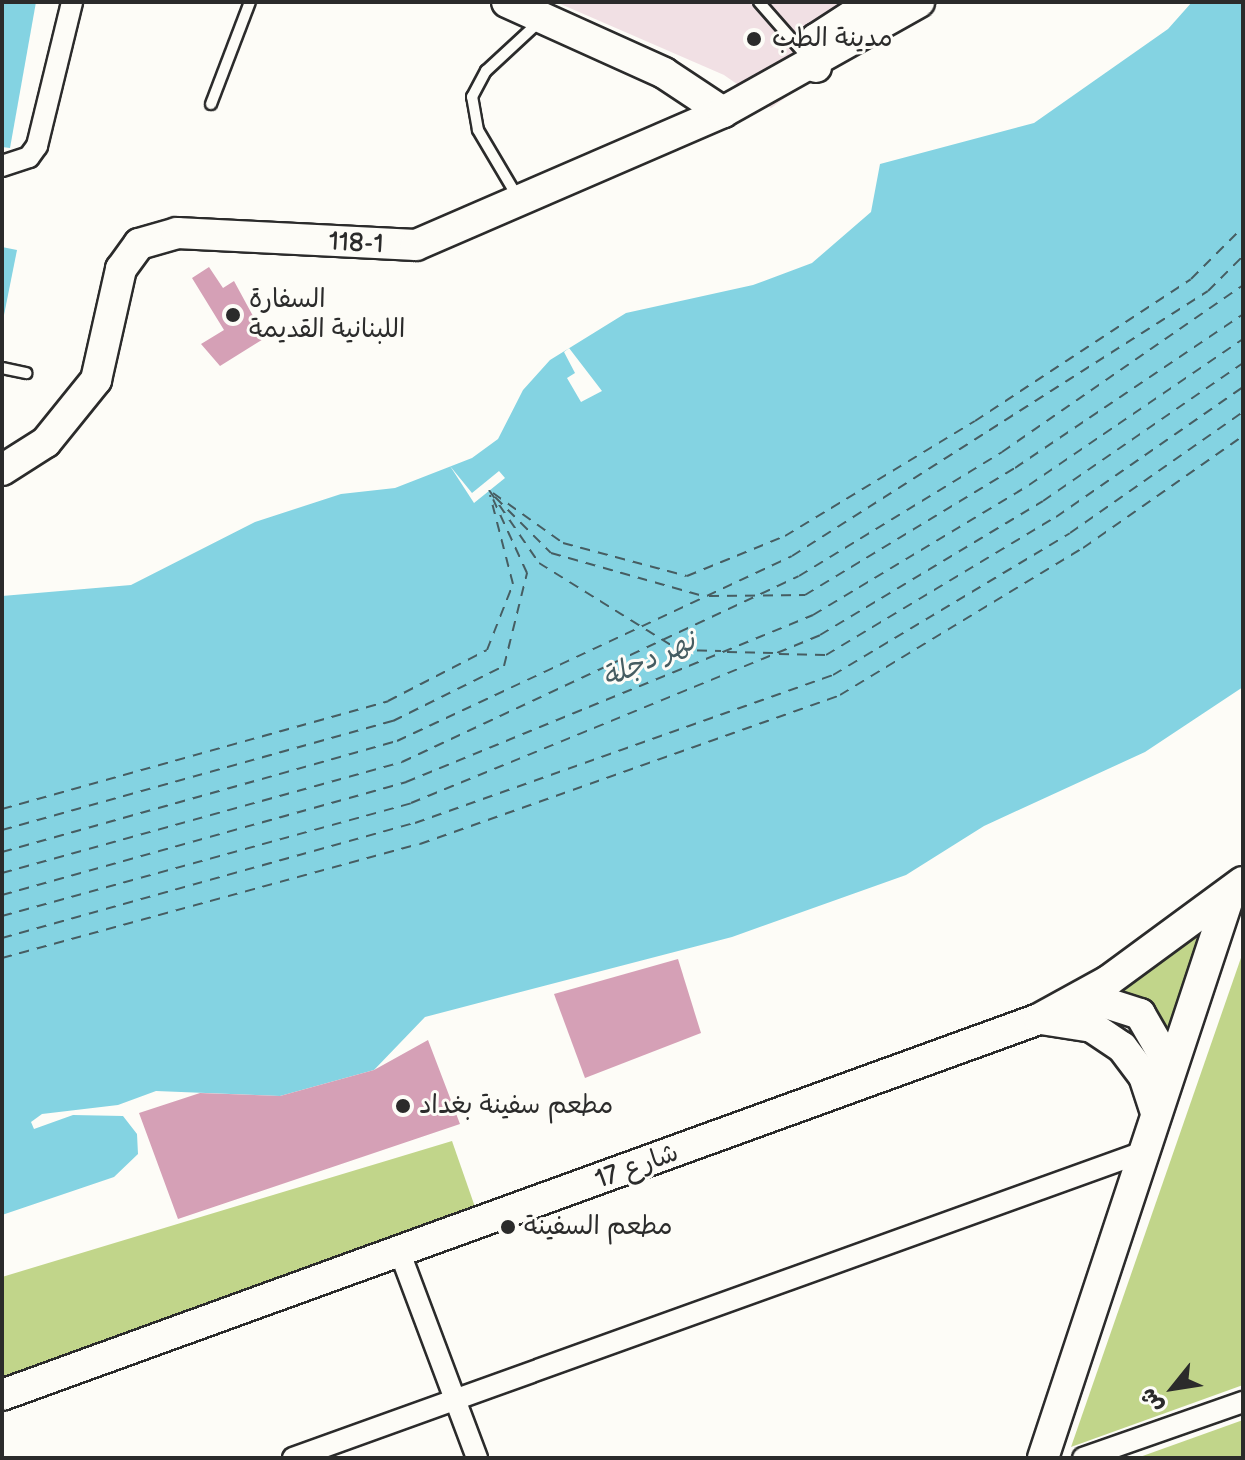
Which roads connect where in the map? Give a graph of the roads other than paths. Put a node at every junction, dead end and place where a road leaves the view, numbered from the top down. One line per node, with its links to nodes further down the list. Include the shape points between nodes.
1 (72, 2): 11 (street, via 37,146 29,157)
2 (250, 2): 9 (lane)
3 (507, 2): 7 (street)
4 (759, 2): 8 (lane)
5 (873, 2): 8 (street, via 816,39)
6 (919, 2): 8 (street, 118-1)
7 (543, 18): 10 (street, via 664,73); 12 (lane, via 486,71 472,97 478,130)
8 (816, 67): 10 (street, 118-1)
9 (211, 104)
10 (723, 112): 12 (street, 118-1)
11 (2, 166)
12 (520, 201): 15 (street, 118-1, via 416,245 177,233 139,244 121,269 90,390 46,442)
13 (2, 368): 14 (lane)
14 (26, 373)
15 (2, 470)
16 (1236, 888): 17 (street, شارع 17); 19 (street)
17 (1084, 996): 18 (street, شارع 17); 19 (street, via 1140,1014)
18 (1039, 1019): 20 (street, via 1075,1021 1108,1036 1135,1060); 22 (street, شارع 17)
19 (1170, 1066): 20 (street)
20 (1155, 1110): 21 (street)
21 (1140, 1153): 24 (street); 28 (street)
22 (400, 1253): 23 (street, شارع 17); 24 (street)
23 (2, 1395)
24 (453, 1400): 26 (street); 27 (street)
25 (1243, 1402): 29 (street)
26 (293, 1458)
27 (477, 1458)
28 (1043, 1458)
29 (1083, 1458)

